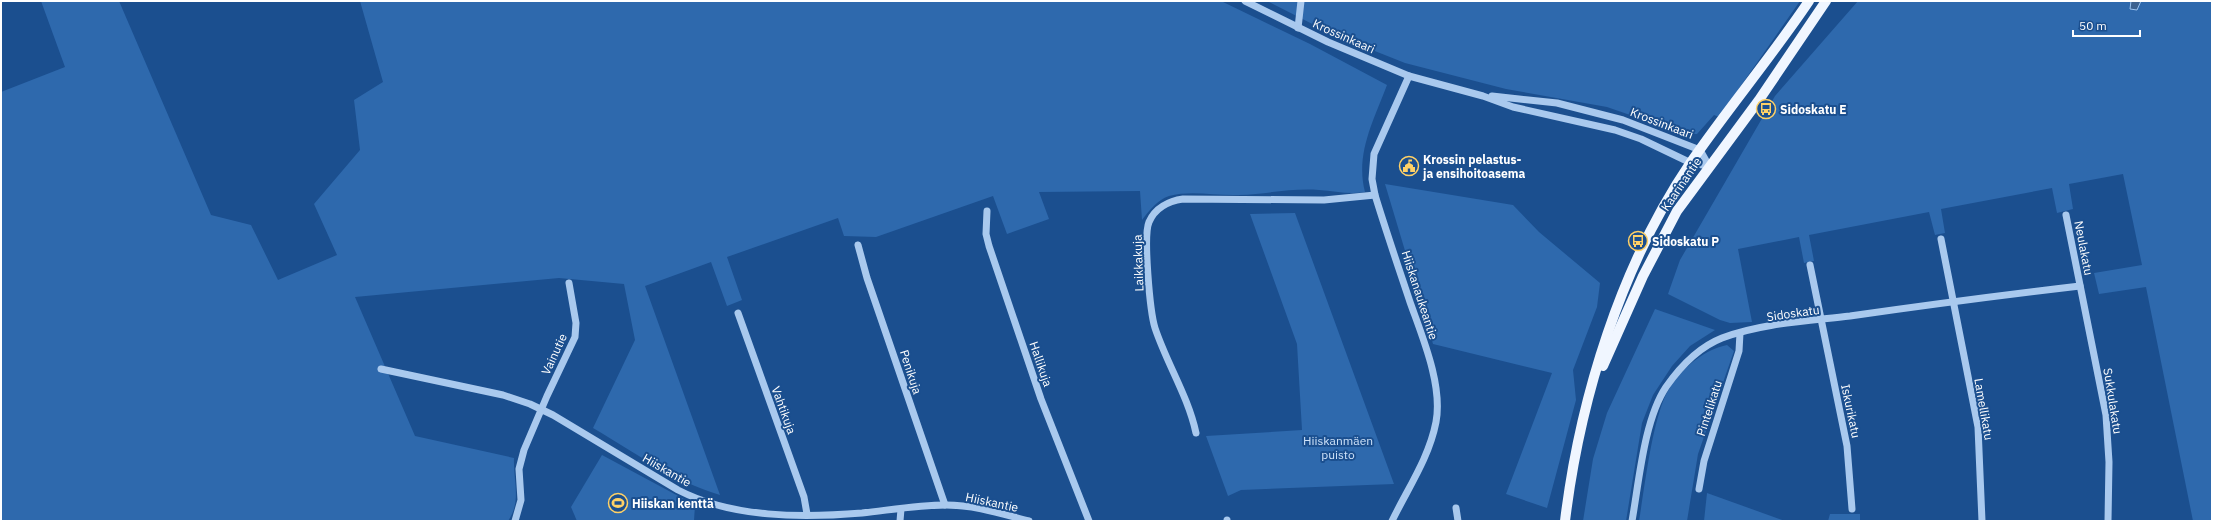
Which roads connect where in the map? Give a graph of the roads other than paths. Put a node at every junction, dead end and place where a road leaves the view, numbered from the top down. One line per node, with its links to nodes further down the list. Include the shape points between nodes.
1 (1245, 1): 5 (street, Krossinkaari)
2 (1302, 1): 5 (street)
3 (1809, 1): 8 (main road, Kaarinantie)
4 (1826, 1): 10 (main road, Kaarinantie)
5 (1298, 28): 6 (street, Krossinkaari)
6 (1409, 76): 7 (street, Krossinkaari); 11 (street, Hiiskanaukeantie, via 1374,154 1372,179)
7 (1483, 96): 8 (street, Krossinkaari, via 1557,103 1615,118); 9 (street, Krossinkaari, via 1513,107 1635,137)
8 (1700, 150): 9 (main road, Kaarinantie); 10 (street, Krossinkaari)
9 (1691, 163): 10 (street, Krossinkaari); 24 (main road, Kaarinantie, via 1647,238 1625,287 1602,348)
10 (1709, 166): 24 (main road, Kaarinantie, via 1677,211 1662,240 1611,347)
11 (1375, 195): 26 (street, Laikkakuja, via 1324,200 1183,199 1168,203 1152,217 1147,235 1153,319 1190,411); 39 (street, Hiiskanaukeantie, via 1424,344 1436,386 1438,404 1427,454)
12 (987, 211): 38 (street, Hallikuja, via 986,234 989,246 1041,399)
13 (2066, 215): 18 (street, Neulakatu)
14 (1941, 240): 19 (street, Lamellikatu)
15 (858, 245): 28 (street, Penikuja)
16 (1810, 265): 21 (street, Iskurikatu)
17 (569, 283): 25 (street, Vainutie, via 576,323 575,337)
18 (2080, 286): 19 (street, Sidoskatu); 44 (street, Sukkulakatu, via 2108,431)
19 (1953, 302): 21 (street, Sidoskatu); 43 (street, Lamellikatu, via 1978,427)
20 (738, 313): 33 (street, Vahtikuja, via 804,497)
21 (1821, 320): 22 (street, Sidoskatu); 31 (street, Iskurikatu, via 1847,446)
22 (1740, 333): 27 (street, Pintelikatu, via 1739,351 1704,461); 42 (street, Sidoskatu, via 1722,338 1698,353 1665,388 1650,426)
23 (381, 369): 25 (street, Hiiskantie, via 503,395)
24 (1589, 401): 41 (main road, Kaarinantie, via 1568,491)
25 (542, 409): 32 (street, Hiiskantie, via 693,497 723,507); 34 (street, Vainutie, via 520,461 521,500)
26 (1196, 433)
27 (1699, 489)
28 (945, 505): 30 (street, Hiiskantie); 37 (street, Hiiskantie, via 985,510)
29 (1456, 508): 40 (street)
30 (901, 509): 33 (street, Hiiskantie); 36 (street)
31 (1852, 509)
32 (773, 513): 33 (street, Hiiskantie); 35 (street)
33 (807, 514)
34 (515, 521)
35 (773, 521)
36 (900, 521)
37 (1029, 521)
38 (1089, 521)
39 (1392, 521)
40 (1458, 521)
41 (1564, 521)
42 (1632, 521)
43 (1982, 521)
44 (2108, 521)

